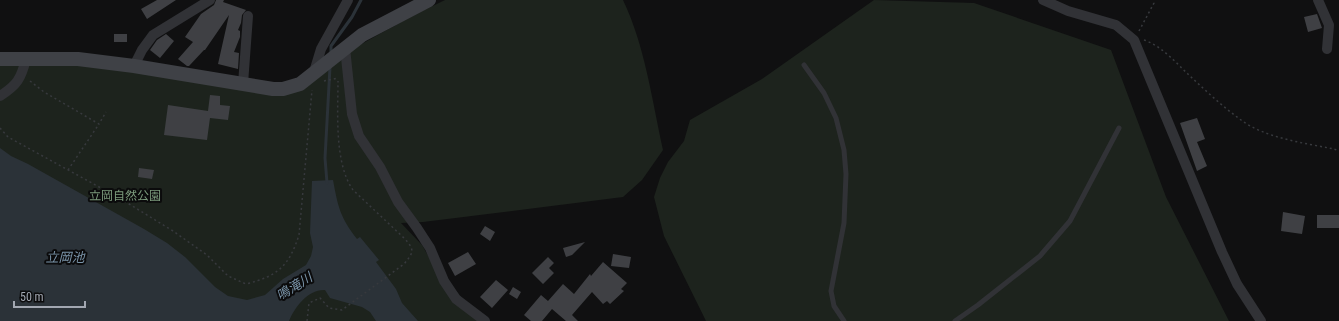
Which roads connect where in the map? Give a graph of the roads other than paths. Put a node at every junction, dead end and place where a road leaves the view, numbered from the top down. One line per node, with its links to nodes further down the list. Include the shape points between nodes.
1 (210, 0): 12 (street, via 153,35)
2 (348, 0): 13 (street, via 321,49)
3 (429, 0): 8 (street, via 369,32)
4 (1043, 0): 20 (street, via 1068,11 1116,25 1134,40 1222,252 1237,284)
5 (1318, 0): 7 (street, via 1329,25)
6 (248, 16): 14 (street)
7 (1327, 49)
8 (341, 51): 13 (street); 17 (street, via 352,114 359,136 380,167 398,202 430,248 444,281 456,299)
9 (0, 59): 10 (street)
10 (26, 59): 12 (street, via 78,59); 15 (street, via 22,75 12,88)
11 (804, 65): 18 (lane, via 824,93 836,118 844,150 844,223 831,291 834,306)
12 (134, 66): 14 (street)
13 (313, 77): 14 (street, via 283,89 273,90)
14 (243, 84)
15 (0, 96)
16 (1119, 128): 19 (lane, via 1070,221 1040,256)
17 (485, 321)
18 (844, 321)
19 (955, 321)
20 (1261, 321)

